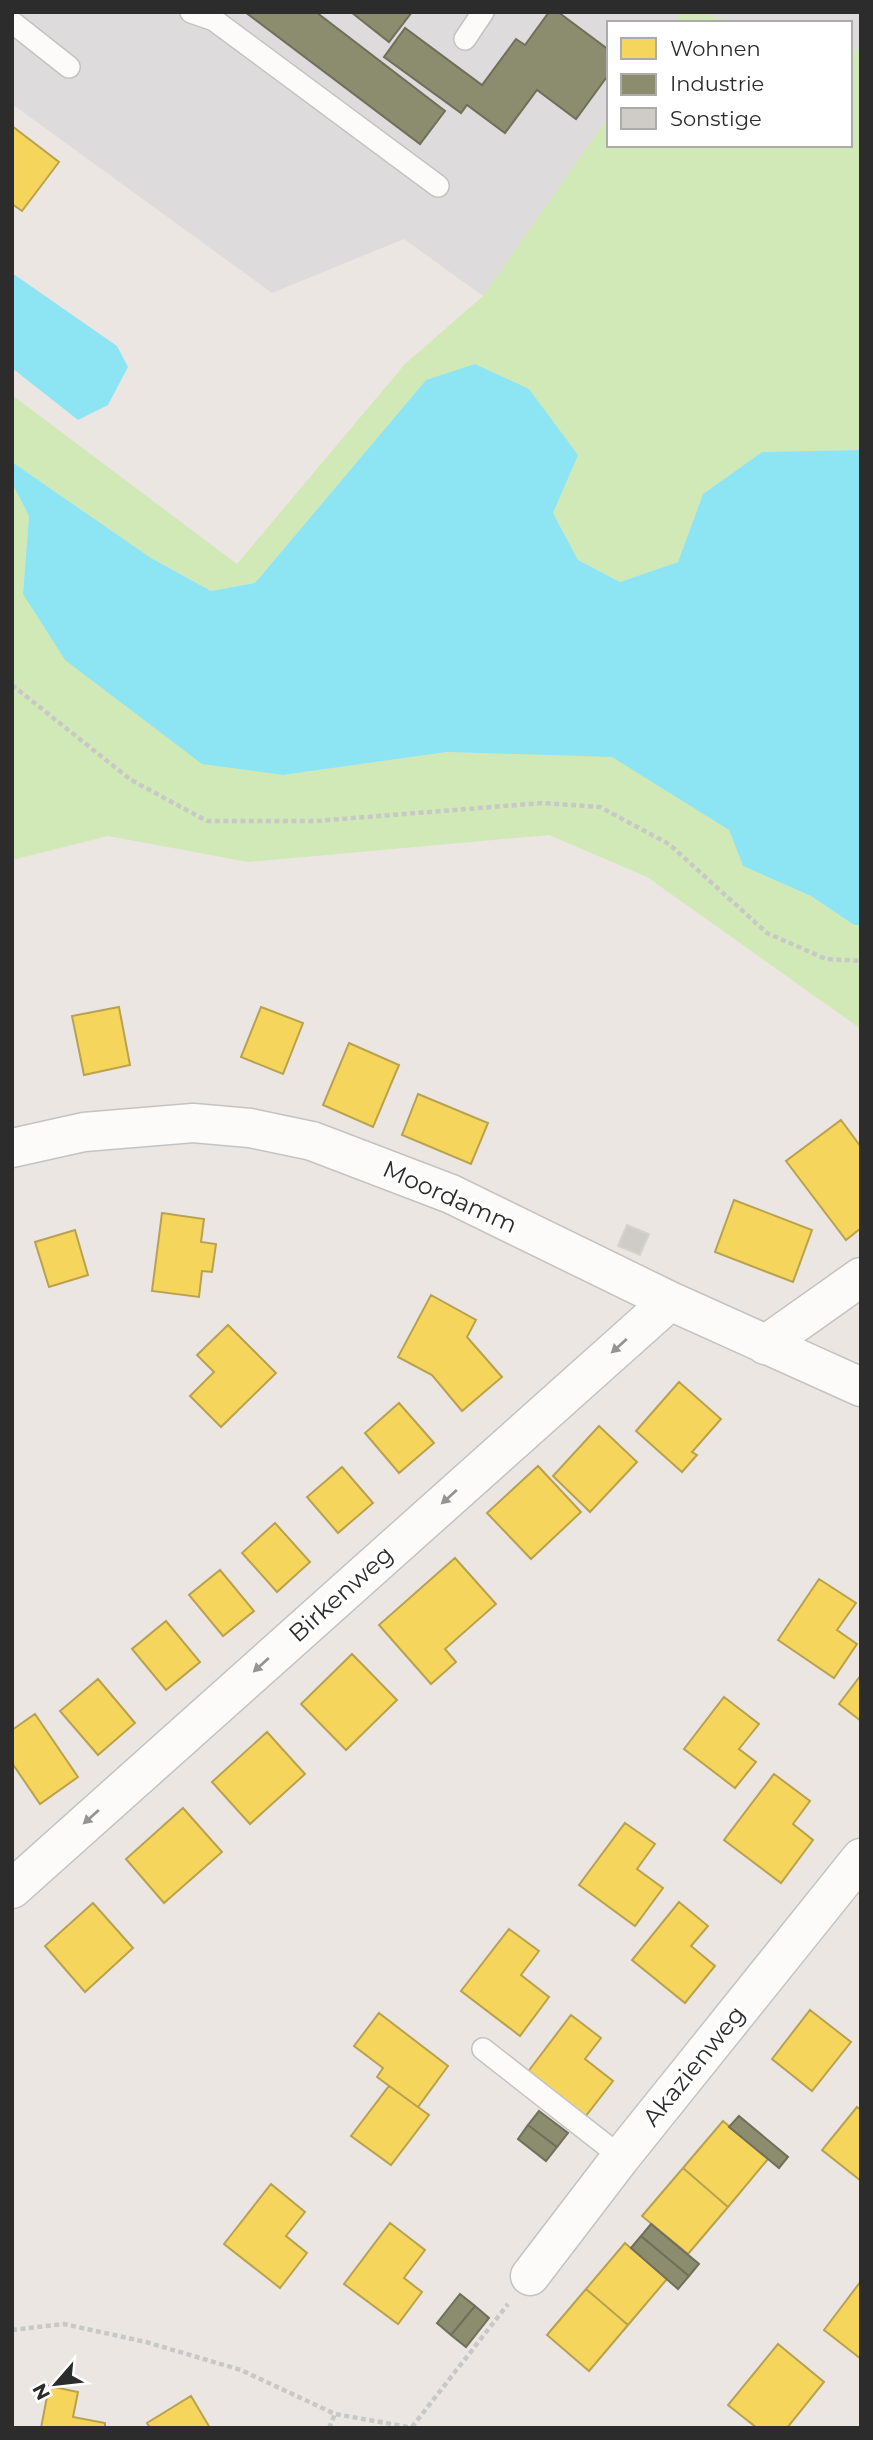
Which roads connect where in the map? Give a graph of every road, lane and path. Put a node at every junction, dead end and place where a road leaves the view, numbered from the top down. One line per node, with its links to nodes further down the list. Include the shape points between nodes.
1 (191, 12): 6 (lane, via 214,20)
2 (483, 12): 4 (lane)
3 (12, 22): 5 (lane)
4 (465, 39)
5 (69, 68)
6 (438, 186)
7 (12, 685): 8 (path, via 131,780 207,821 316,821 542,803 600,807 669,844 767,933 826,959)
8 (861, 961)
9 (12, 1148): 11 (street, Moordamm, via 84,1132 193,1122 312,1141 451,1194)
10 (861, 1277): 12 (street)
11 (670, 1301): 12 (street, Moordamm); 15 (street, Birkenweg, one-way to 15)
12 (765, 1345): 13 (street, Moordamm)
13 (861, 1387)
14 (861, 1858): 17 (street, Akazienweg)
15 (12, 1889)
16 (483, 2049): 17 (lane)
17 (621, 2157): 18 (street, Akazienweg)
18 (530, 2277): 22 (path)
19 (12, 2330): 20 (path, via 64,2324 146,2342 242,2370)
20 (335, 2414): 21 (path); 22 (path)
21 (329, 2428)
22 (413, 2428)

